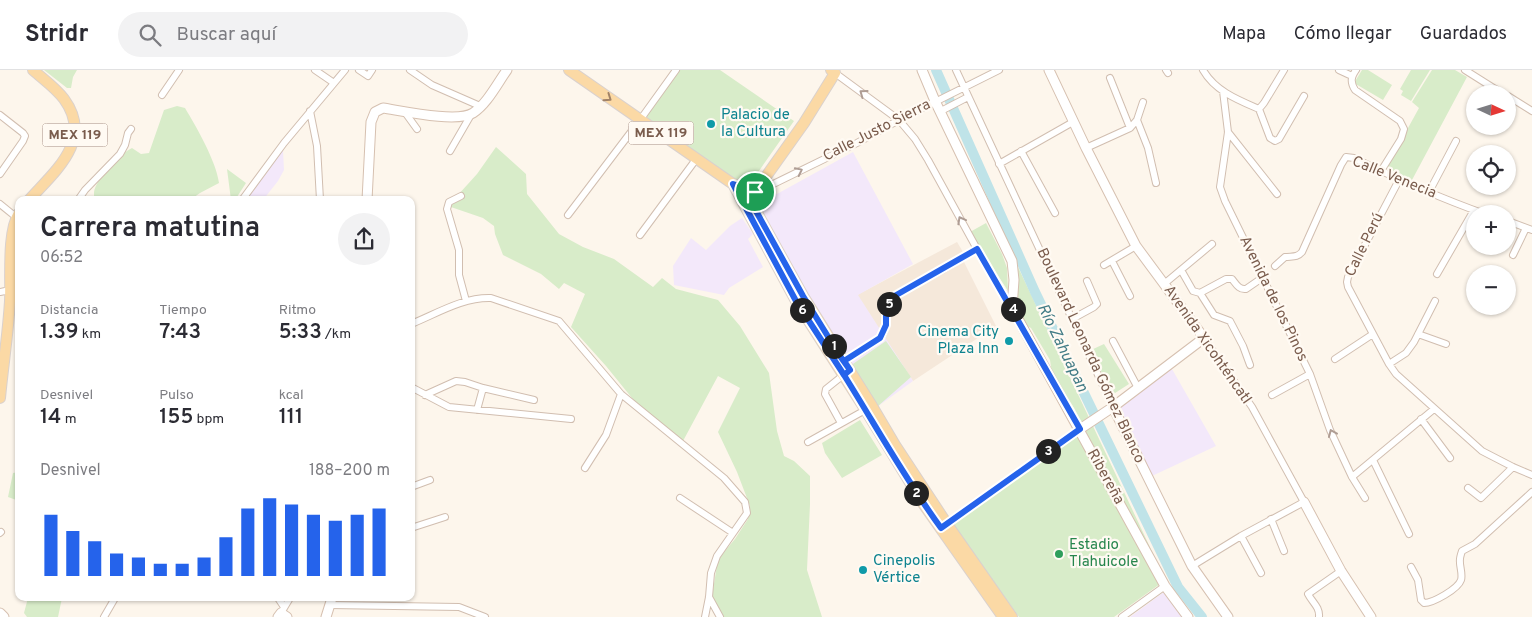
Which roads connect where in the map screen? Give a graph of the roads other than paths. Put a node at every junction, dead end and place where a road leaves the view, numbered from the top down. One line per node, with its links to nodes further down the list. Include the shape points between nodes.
1 (33, 70): 62 (main road, MEX 119, via 64,98 72,114 75,135 64,161)
2 (179, 70): 26 (street)
3 (315, 70): 22 (street)
4 (344, 70): 22 (street)
5 (360, 70): 6 (street, via 368,76)
6 (372, 70)
7 (410, 70): 32 (street, via 432,85)
8 (507, 70): 32 (street)
9 (568, 70): 40 (main road, MEX 119, one-way to 40)
10 (676, 70): 40 (street)
11 (922, 70): 29 (street)
12 (956, 70): 24 (street, Boulevard Leonarda Gómez Blanco)
13 (999, 70): 24 (street, Calle Justo Sierra)
14 (1049, 70): 43 (street, Avenida Xicohténcatl)
15 (1203, 70): 25 (street)
16 (1284, 70): 33 (street)
17 (1339, 70): 20 (street)
18 (1465, 70): 23 (street)
19 (834, 71): 41 (street, one-way to 19); 59 (main road, via 804,123)
20 (1354, 73): 54 (street, via 1351,84 1355,90 1400,122 1404,129 1402,139)
21 (1110, 78): 44 (street)
22 (334, 83): 35 (street)
23 (1489, 85)
24 (961, 89): 28 (street, Boulevard Leonarda Gómez Blanco); 29 (street, Calle Justo Sierra)
25 (1222, 91): 33 (street); 47 (street, Avenida de los Pinos)
26 (162, 95)
27 (1304, 96): 33 (street, via 1275,141 1270,138)
28 (965, 98): 34 (street); 53 (street, Boulevard Leonarda Gómez Blanco)
29 (938, 100): 34 (street); 41 (street, Calle Justo Sierra)
30 (1516, 101): 37 (street)
31 (1143, 102): 42 (street)
32 (480, 106): 38 (street)
33 (1259, 108)
34 (944, 110): 96 (street, via 1012,261)
35 (310, 111): 64 (street); 65 (street, via 317,146)
36 (404, 111): 38 (street, via 446,117 463,117); 46 (street); 66 (street, via 384,108 375,112 371,122)
37 (1532, 112)
38 (472, 113): 50 (street)
39 (0, 115): 55 (street, via 25,136)
40 (640, 120): 52 (main road, MEX 119); 72 (street)
41 (899, 120): 59 (street, Calle Justo Sierra, one-way to 41); 80 (street, one-way to 41, via 928,160)
42 (1137, 120): 44 (street); 57 (street)
43 (1073, 122): 49 (street, Avenida Xicohténcatl); 51 (street)
44 (1130, 128): 49 (street)
45 (131, 129): 63 (street, via 120,154)
46 (417, 129)
47 (1228, 132): 61 (street); 87 (street, Avenida de los Pinos, via 1220,187)
48 (1456, 140): 60 (street)
49 (1086, 148): 79 (street, Avenida Xicohténcatl)
50 (450, 151)
51 (1021, 151): 53 (street); 71 (street)
52 (697, 158): 58 (main road, MEX 119); 77 (street)
53 (999, 164): 97 (street, Boulevard Leonarda Gómez Blanco)
54 (1381, 171): 56 (street, Calle Venecia); 84 (street, Calle Venecia, via 1346,157 1302,252 1299,256 1285,256)
55 (0, 172)
56 (1398, 180): 60 (street, Calle Venecia); 99 (street, Calle Perú, via 1347,282)
57 (1156, 183)
58 (733, 184): 59 (main road, MEX 119); 93 (main road, MEX 119)
59 (755, 192): 93 (main road, MEX 119, via 756,211)
60 (1429, 192): 69 (street, Calle Venecia)
61 (1277, 194)
62 (33, 196)
63 (81, 196)
64 (245, 196)
65 (320, 196)
66 (367, 196)
67 (461, 196): 94 (street, via 449,202 446,209 459,250 459,275)
68 (0, 204): 70 (street)
69 (1466, 207)
70 (15, 213)
71 (1055, 213)
72 (568, 215)
73 (1466, 224): 86 (street)
74 (1516, 224): 76 (street)
75 (15, 229): 90 (main road)
76 (1529, 229): 81 (street)
77 (640, 235)
78 (1212, 244): 85 (street)
79 (1136, 246): 82 (street); 89 (street, Avenida Xicohténcatl)
80 (977, 249): 96 (street); 105 (street, via 891,298 880,338)
81 (1516, 250)
82 (1112, 260): 83 (street); 92 (street)
83 (1104, 265)
84 (1274, 266)
85 (1181, 270): 89 (street); 91 (street, via 1193,291)
86 (1437, 274)
87 (1262, 278): 91 (street, via 1246,289 1240,288 1232,279 1226,279); 109 (street, Avenida de los Pinos)
88 (1087, 281): 97 (street, via 1097,304)
89 (1164, 284): 101 (street, Avenida Xicohténcatl)
90 (5, 291): 116 (main road, via 14,300)
91 (1200, 292): 107 (street, via 1214,316 1230,321)
92 (1130, 296)
93 (799, 299): 105 (main road, MEX 119); 108 (main road, MEX 119)
94 (466, 301): 98 (street); 113 (street, via 491,298 559,321)
95 (1435, 301): 100 (street)
96 (1012, 308): 125 (street, Ribereña)
97 (1072, 319): 119 (street, Boulevard Leonarda Gómez Blanco)
98 (415, 322)
99 (1373, 334): 104 (street); 106 (street, Calle Perú)
100 (1418, 334): 103 (street); 106 (street, via 1406,352)
101 (1204, 338): 111 (street); 139 (street, Avenida Xicohténcatl, via 1252,407)
102 (1113, 341): 111 (street)
103 (1446, 344)
104 (1335, 359)
105 (844, 361): 108 (main road, MEX 119)
106 (1389, 364): 120 (street, Calle Perú)
107 (1250, 365)
108 (847, 373): 118 (main road, MEX 119); 124 (street, via 826,389)
109 (1310, 374): 114 (street); 132 (street, Avenida de los Pinos, one-way to 109, via 1330,430)
110 (483, 388): 115 (street, via 456,381); 117 (street); 121 (street)
111 (1138, 388): 119 (street)
112 (415, 390): 115 (street)
113 (621, 394): 130 (street, via 606,435); 144 (street, via 724,478 745,502 747,513)
114 (1272, 395)
115 (425, 396): 121 (street, via 449,407)
116 (0, 398)
117 (534, 400)
118 (869, 408): 124 (street); 142 (main road, MEX 119, via 890,452 922,502)
119 (1111, 408): 125 (street); 148 (street, Boulevard Leonarda Gómez Blanco)
120 (1434, 409): 123 (street); 129 (street, Calle Perú, via 1482,451)
121 (476, 410): 122 (street)
122 (571, 419)
123 (1421, 419): 127 (street); 128 (street)
124 (840, 423): 126 (street)
125 (1084, 426): 142 (street); 152 (street, Ribereña)
126 (808, 442)
127 (1450, 458)
128 (1373, 460): 132 (street); 145 (street)
129 (1513, 467): 131 (street, Calle Perú); 135 (street, via 1484,497)
130 (585, 468)
131 (1532, 475)
132 (1352, 477): 138 (street, Avenida de los Pinos)
133 (430, 480): 134 (street)
134 (415, 486)
135 (1468, 488)
136 (1532, 492): 149 (street, via 1462,551 1461,582 1431,603 1421,600)
137 (680, 498): 144 (street)
138 (1365, 498)
139 (1304, 502): 141 (street); 150 (street, Avenida Xicohténcatl)
140 (445, 517): 143 (street)
141 (1271, 519): 146 (street); 147 (street)
142 (944, 526): 167 (main road, MEX 119); 168 (main road, MEX 119)
143 (415, 527)
144 (733, 533): 153 (street, via 717,556 711,573)
145 (1409, 534)
146 (1241, 536): 148 (street); 151 (street)
147 (1284, 551)
148 (1192, 566): 171 (street, Boulevard Leonarda Gómez Blanco)
149 (1412, 567)
150 (1341, 571): 172 (street, via 1308,594 1317,606); 173 (street, Avenida Xicohténcatl)
151 (1261, 574)
152 (1165, 586): 169 (street); 170 (street, Ribereña)
153 (709, 597): 165 (street); 166 (street)
154 (113, 601): 162 (street)
155 (279, 601): 159 (street)
156 (289, 601): 159 (street)
157 (331, 601): 160 (street, via 459,607); 163 (street)
158 (0, 613): 161 (street)
159 (283, 614)
160 (476, 615): 164 (street)
161 (4, 617)
162 (104, 617)
163 (326, 617)
164 (485, 617)
165 (705, 617)
166 (720, 617)
167 (1003, 617)
168 (1012, 617)
169 (1122, 617)
170 (1188, 617)
171 (1228, 617)
172 (1319, 617)
173 (1371, 617)

